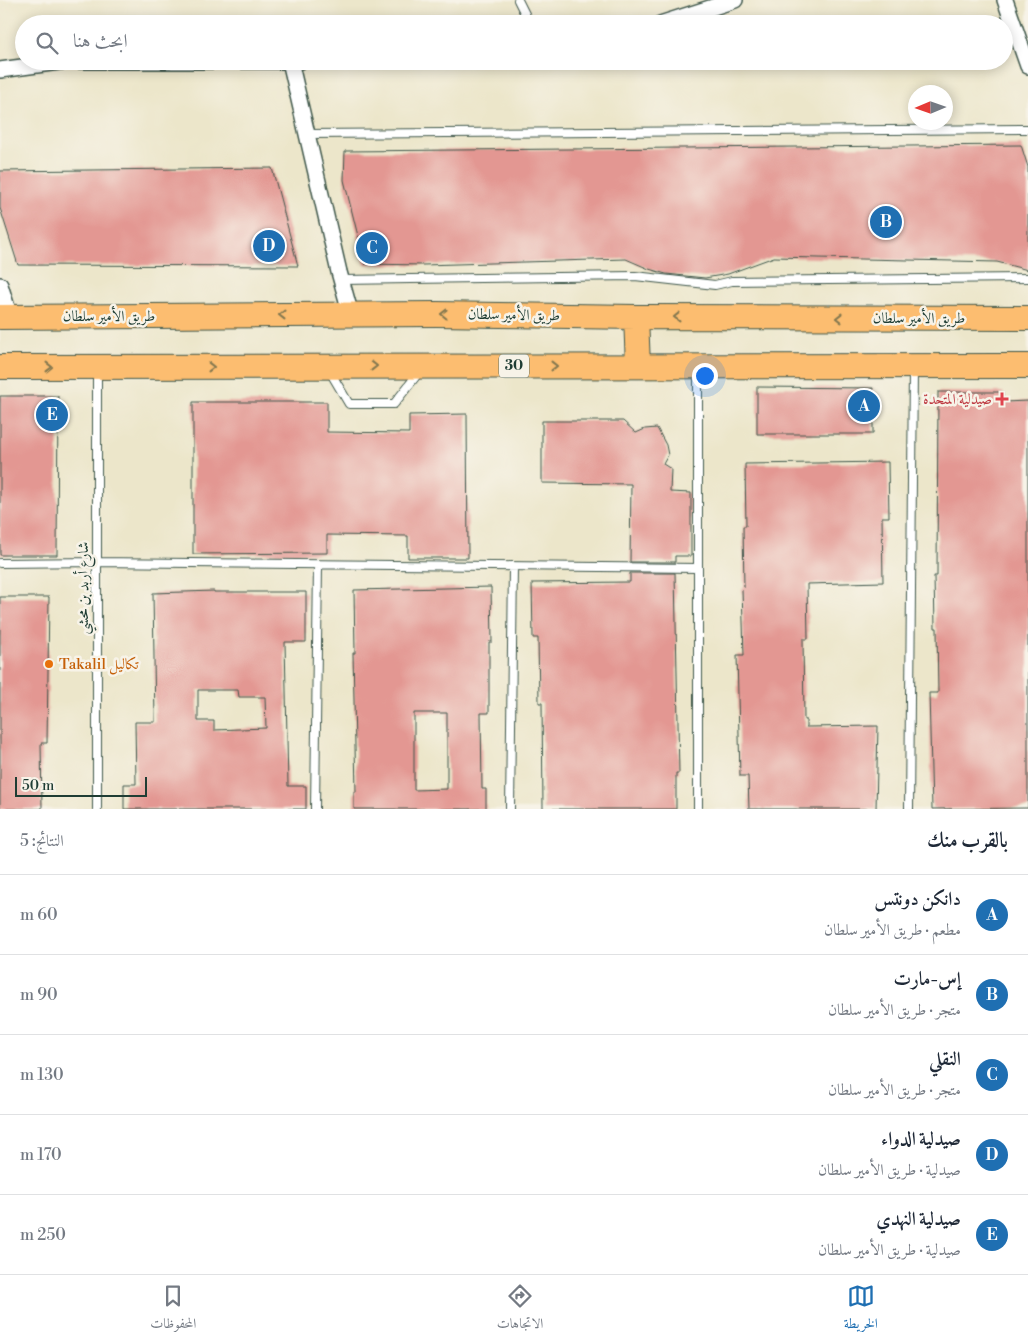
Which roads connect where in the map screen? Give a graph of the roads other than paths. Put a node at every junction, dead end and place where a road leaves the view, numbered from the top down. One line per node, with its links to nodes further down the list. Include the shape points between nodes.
1 (518, 0): 4 (lane)
2 (735, 0): 5 (street)
3 (1004, 0): 6 (street)
4 (526, 15)
5 (688, 15)
6 (1009, 15)
7 (1013, 25): 8 (street)
8 (1028, 66)
9 (15, 68): 10 (street)
10 (0, 70)
11 (292, 70): 13 (street)
12 (1028, 129): 13 (lane)
13 (307, 134): 15 (street)
14 (1028, 278): 15 (lane, via 732,281 715,285 635,276)
15 (342, 280): 17 (street)
16 (0, 285): 18 (street)
17 (351, 315): 18 (main road, طريق الأمير سلطان, one-way to 18); 19 (main road, طريق الأمير سلطان, one-way to 17)
18 (5, 317)
19 (636, 317): 20 (main road, طريق الأمير سلطان, one-way to 19); 24 (main road)
20 (1028, 318)
21 (97, 366): 22 (main road, 30, one-way to 22); 28 (main road, 30, one-way to 21); 29 (lane, شارع أربد بن محشي)
22 (326, 366): 23 (main road, 30, one-way to 23); 23 (lane, via 349,404 394,404)
23 (424, 366): 24 (main road, 30, one-way to 24)
24 (638, 366): 25 (main road, 30)
25 (698, 366): 26 (main road, 30); 33 (lane)
26 (913, 366): 27 (main road, 30); 38 (lane)
27 (1028, 366)
28 (0, 367)
29 (97, 562): 30 (lane); 31 (lane); 34 (lane, شارع أربد بن محشي)
30 (0, 563)
31 (318, 564): 32 (lane); 35 (lane)
32 (513, 566): 33 (lane); 36 (lane)
33 (698, 568): 37 (lane)
34 (97, 809)
35 (315, 809)
36 (510, 809)
37 (698, 809)
38 (909, 809)

